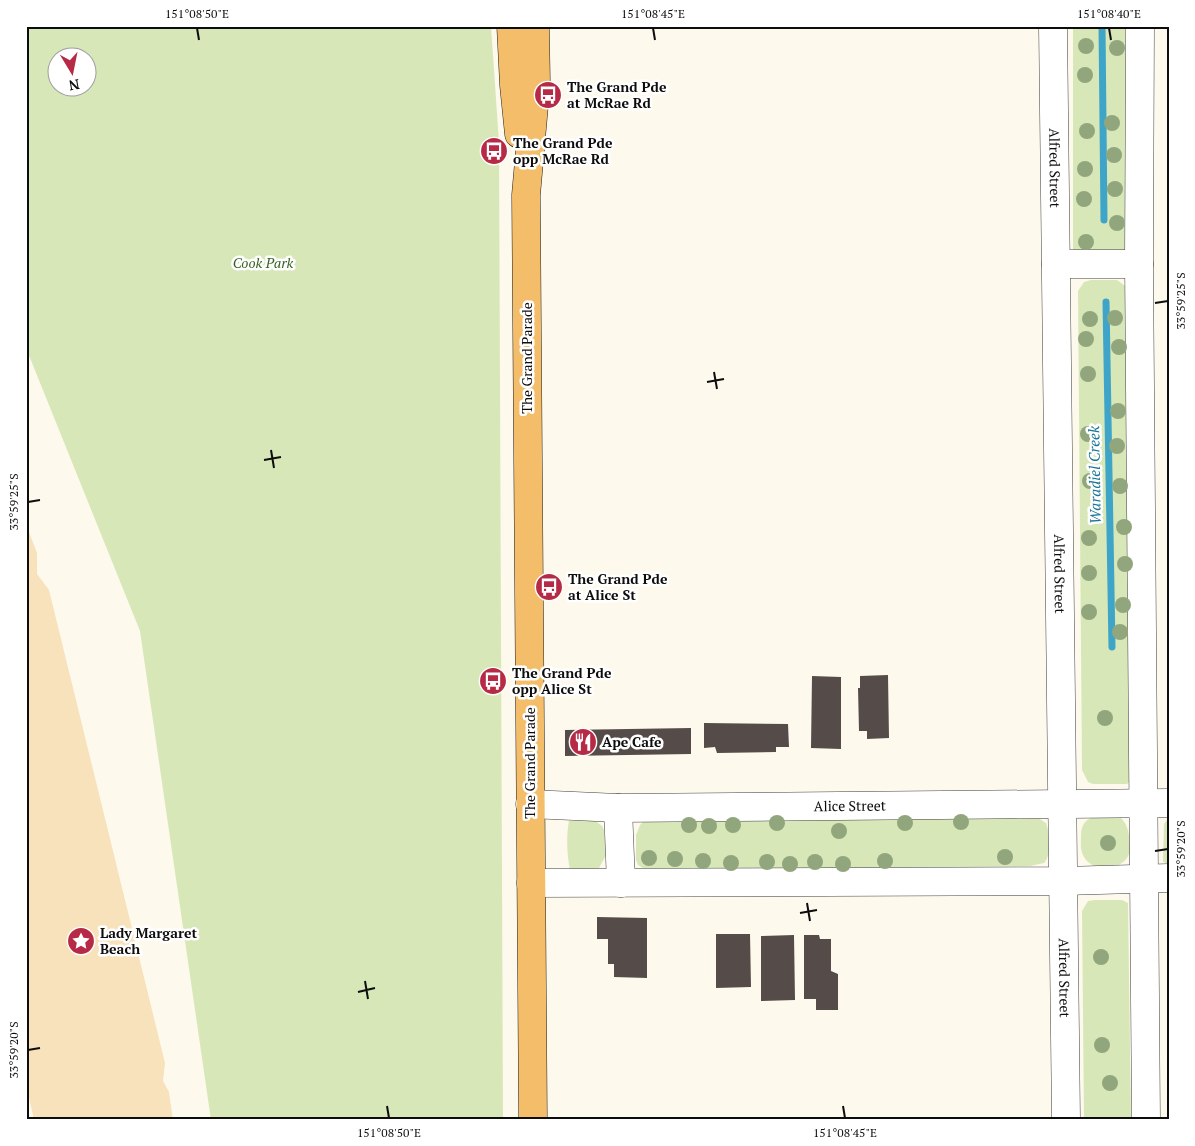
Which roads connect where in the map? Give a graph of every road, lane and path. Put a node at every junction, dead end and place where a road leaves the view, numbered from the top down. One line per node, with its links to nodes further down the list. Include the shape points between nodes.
1 (511, 26): 5 (main road, The Grand Parade)
2 (536, 26): 5 (main road, The Grand Parade, via 536,83)
3 (1053, 26): 6 (street, Alfred Street)
4 (1140, 26): 7 (street)
5 (526, 195): 9 (main road, The Grand Parade)
6 (1056, 264): 7 (street); 10 (street, Alfred Street)
7 (1139, 264): 8 (street)
8 (1156, 803): 10 (street, Alice Street); 12 (street)
9 (530, 804): 11 (street, Alice Street); 14 (main road, The Grand Parade)
10 (1063, 805): 11 (street, Alice Street); 13 (street, Alfred Street)
11 (618, 808): 15 (street)
12 (1156, 878): 13 (street); 18 (street)
13 (1064, 881): 15 (street); 17 (street, Alfred Street)
14 (531, 883): 15 (street); 16 (main road, The Grand Parade)
15 (621, 883)
16 (533, 1120)
17 (1066, 1120)
18 (1146, 1120)

